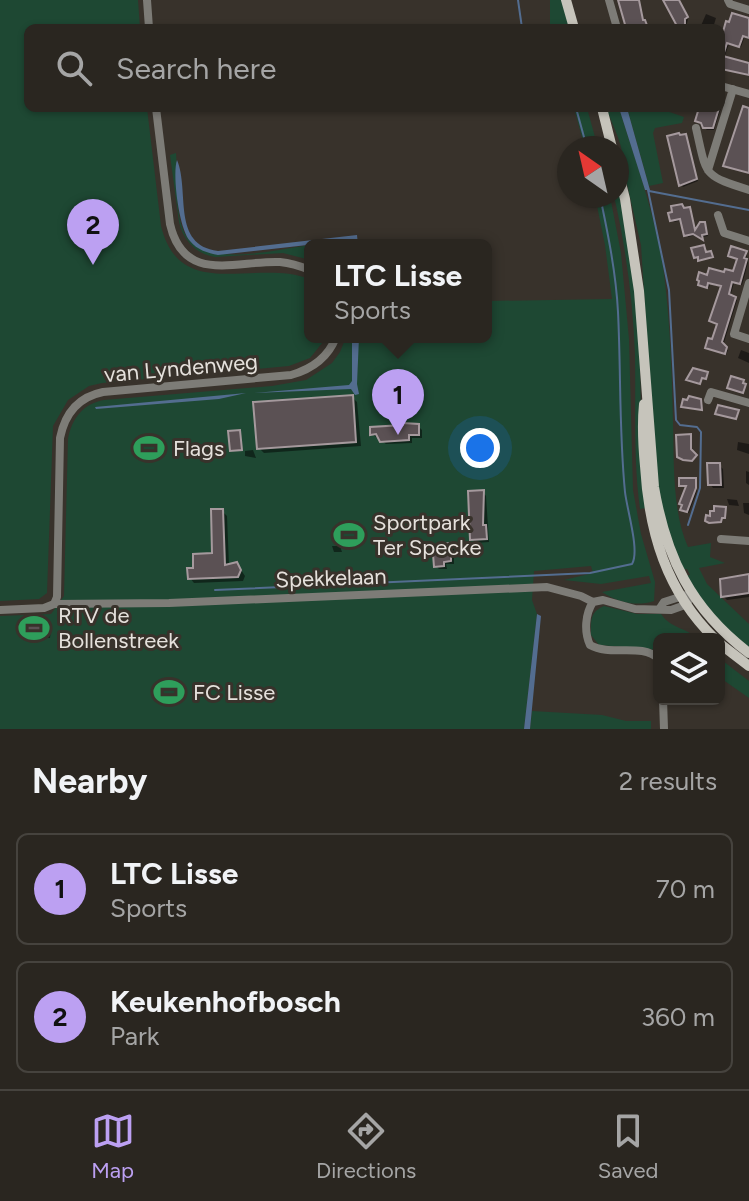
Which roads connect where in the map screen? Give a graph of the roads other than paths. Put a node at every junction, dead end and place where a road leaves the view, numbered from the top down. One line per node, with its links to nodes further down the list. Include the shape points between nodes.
1 (147, 0): 7 (street)
2 (566, 0): 8 (main road)
3 (573, 0): 9 (main road)
4 (609, 0): 10 (street)
5 (728, 0): 6 (street)
6 (749, 10)
7 (149, 24)
8 (573, 24)
9 (580, 24)
10 (616, 24)
11 (725, 87): 12 (street)
12 (733, 89): 13 (street); 18 (street)
13 (749, 94)
14 (156, 112): 23 (street, via 172,236 187,255 204,265 282,262)
15 (602, 112): 17 (main road)
16 (696, 128): 18 (street)
17 (609, 136)
18 (708, 170): 19 (street, via 716,180)
19 (749, 190)
20 (626, 208): 27 (main road)
21 (718, 215): 22 (street, via 724,233)
22 (749, 241)
23 (304, 268)
24 (749, 283): 25 (street, via 734,334)
25 (749, 339)
26 (334, 343): 35 (street, van Lyndenweg, via 315,365 291,375 103,392 74,406 60,438)
27 (646, 382): 32 (main road, via 659,517); 33 (main road, via 644,453 653,528 664,566)
28 (708, 400): 29 (street, via 711,392)
29 (749, 403)
30 (721, 539): 31 (street)
31 (749, 541)
32 (693, 595): 33 (street, Spekkelaan); 39 (main road)
33 (683, 600): 34 (street, Spekkelaan, via 635,609); 37 (main road)
34 (593, 602): 35 (street, Spekkelaan, via 547,587); 40 (street, via 587,616 590,645)
35 (54, 604): 36 (street, Spekkelaan)
36 (0, 610)
37 (710, 633)
38 (725, 647): 41 (main road)
39 (749, 653)
40 (653, 655)
41 (749, 666)
42 (663, 705): 43 (street)
43 (664, 729)

